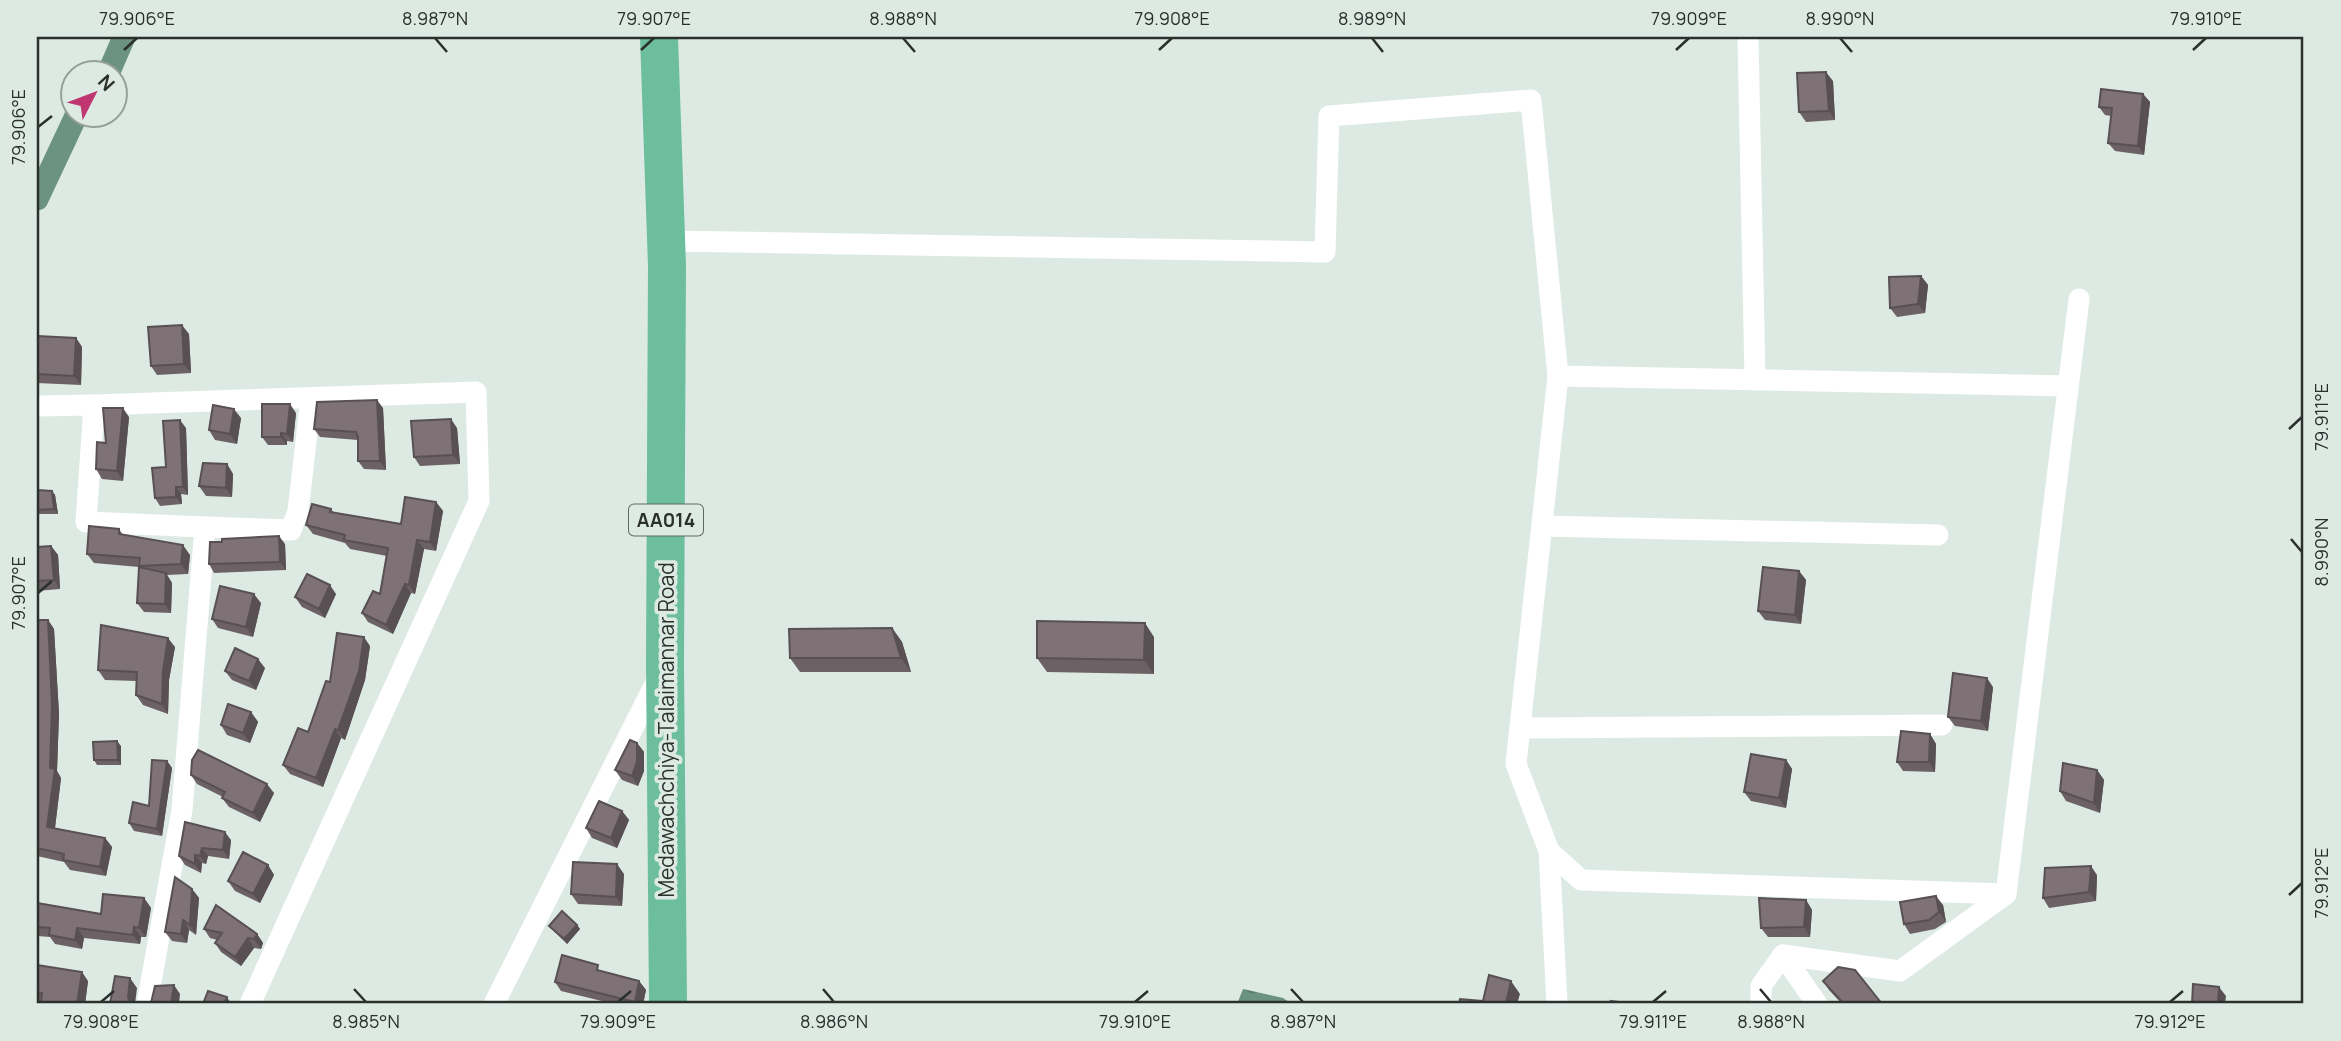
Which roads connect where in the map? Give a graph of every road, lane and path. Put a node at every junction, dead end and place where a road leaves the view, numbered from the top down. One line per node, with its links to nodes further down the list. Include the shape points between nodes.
1 (659, 37): 3 (highway, Medawachchiya-Talaimannar Road / AA014)
2 (1748, 37): 6 (street)
3 (667, 241): 5 (street, via 1325,253 1329,116 1531,100); 14 (highway, Medawachchiya-Talaimannar Road / AA014)
4 (2079, 299): 7 (street)
5 (1558, 376): 6 (street); 11 (street)
6 (1755, 380): 7 (street)
7 (2068, 386): 18 (street)
8 (311, 398): 9 (street); 12 (street, via 298,511 290,530); 21 (street, via 476,392 479,500)
9 (94, 405): 10 (street); 12 (street, via 86,522)
10 (37, 406)
11 (1542, 526): 13 (street); 16 (street)
12 (205, 527): 20 (street, via 182,810)
13 (1938, 535)
14 (665, 664): 22 (street); 23 (highway, Medawachchiya-Talaimannar Road / AA014)
15 (1942, 725): 16 (street)
16 (1520, 727): 17 (street, via 1516,764)
17 (1549, 850): 18 (street, via 1581,880); 24 (street)
18 (2006, 894): 19 (street, via 1900,971)
19 (1783, 955): 25 (street, via 1761,986); 26 (street)
20 (147, 1004)
21 (250, 1004)
22 (494, 1004)
23 (668, 1004)
24 (1557, 1004)
25 (1761, 1004)
26 (1817, 1004)

